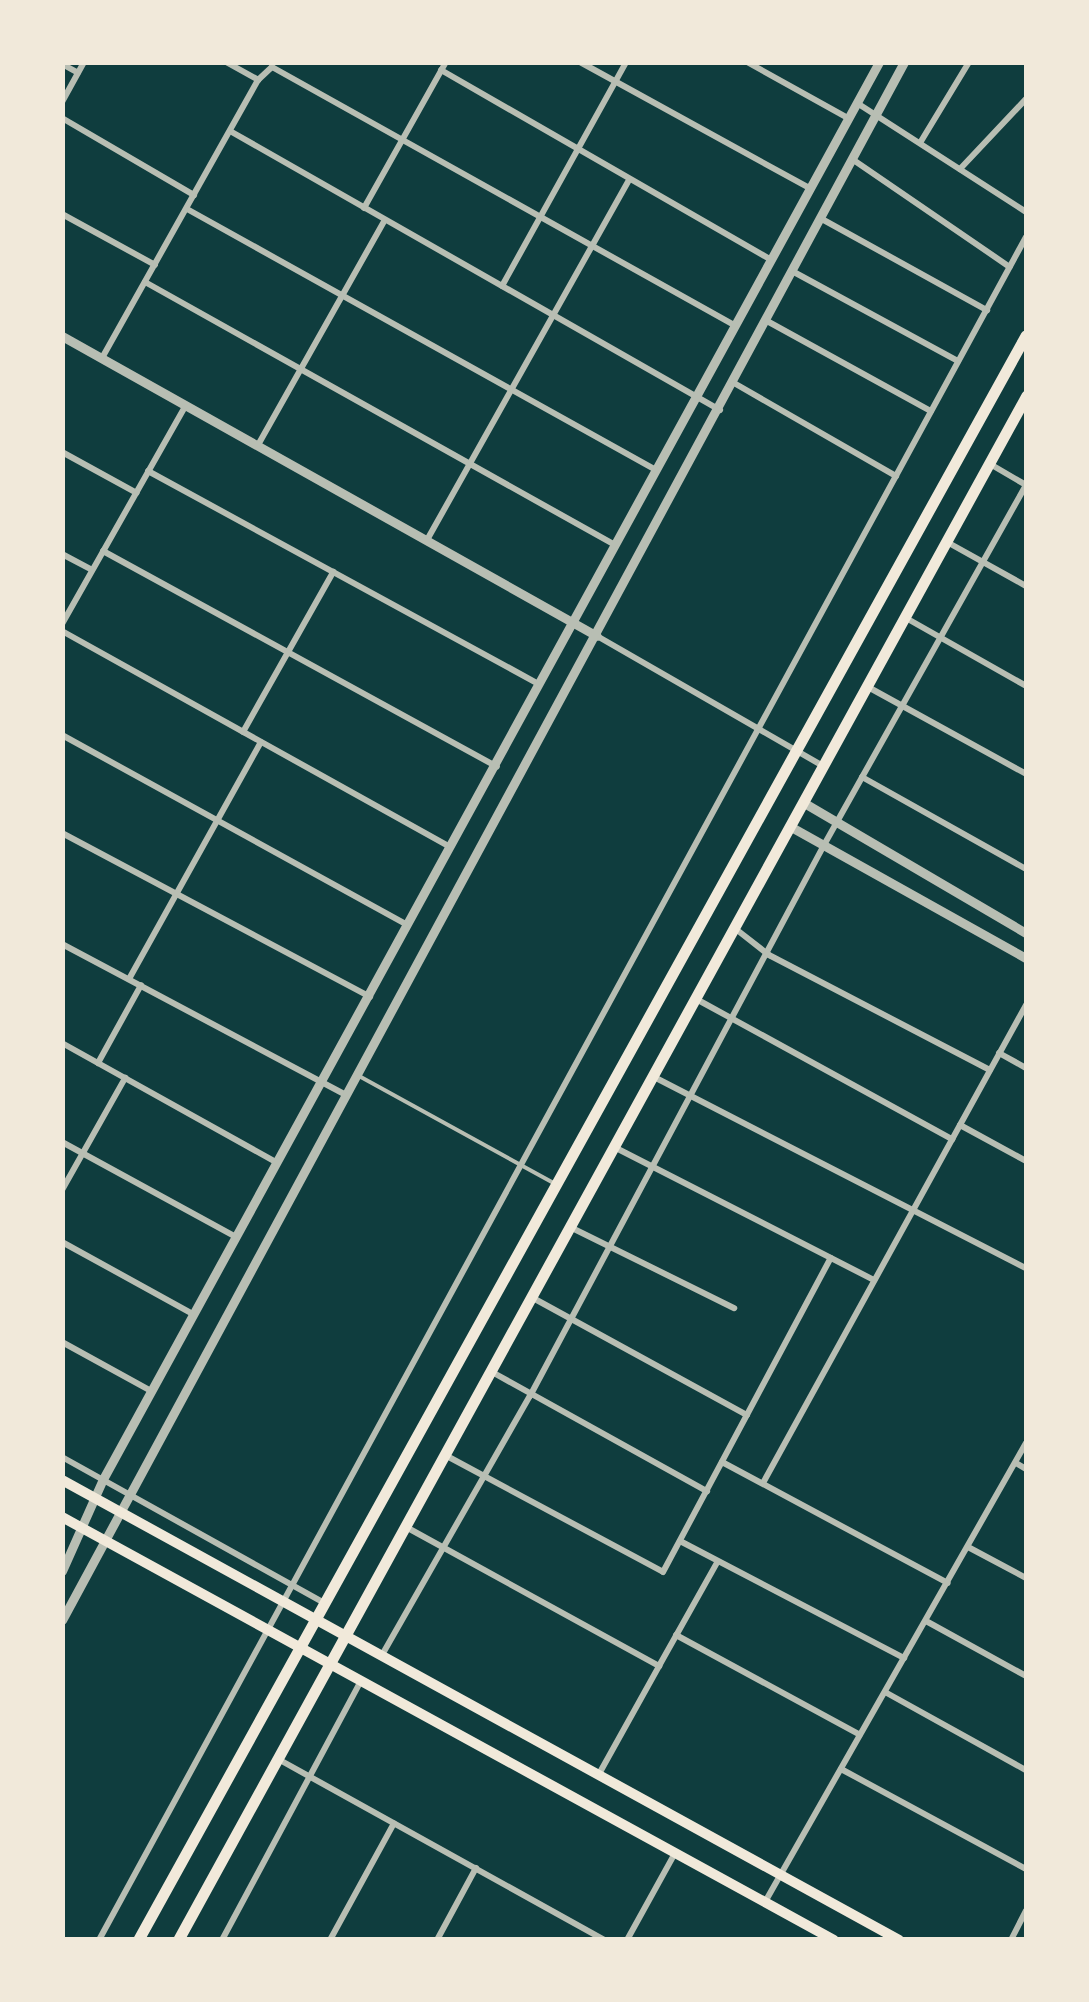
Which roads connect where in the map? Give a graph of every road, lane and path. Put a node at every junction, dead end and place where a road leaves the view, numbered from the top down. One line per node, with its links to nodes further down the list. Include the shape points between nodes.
1 (84, 62): 11 (street)
2 (226, 62): 12 (street)
3 (580, 62): 13 (street)
4 (626, 62): 13 (street)
5 (748, 62): 19 (street)
6 (879, 62): 16 (street)
7 (904, 62): 17 (street)
8 (970, 62): 22 (street)
9 (62, 64): 11 (street)
10 (444, 66): 21 (street); 23 (street)
11 (78, 73): 15 (street)
12 (258, 80): 20 (street); 21 (street, via 272,67)
13 (616, 82): 23 (street); 27 (street)
14 (1026, 99): 25 (street)
15 (62, 102)
16 (857, 103): 17 (street); 19 (street)
17 (875, 114): 22 (street); 24 (street)
18 (62, 118): 28 (street)
19 (848, 118): 27 (street)
20 (230, 131): 28 (street); 29 (street)
21 (403, 138): 29 (street); 33 (street)
22 (920, 143): 25 (street)
23 (578, 150): 26 (street); 33 (street)
24 (851, 159): 34 (street); 40 (street)
25 (960, 169): 31 (street)
26 (629, 180): 37 (street); 38 (street)
27 (809, 188): 38 (street)
28 (194, 195): 30 (street)
29 (364, 208): 35 (street)
30 (186, 209): 39 (street); 44 (street)
31 (1026, 212)
32 (62, 214): 39 (street)
33 (542, 214): 37 (street); 43 (street)
34 (819, 217): 41 (street); 45 (street)
35 (385, 220): 43 (street); 44 (street)
36 (1026, 238): 40 (street)
37 (593, 244): 46 (street); 48 (street)
38 (770, 259): 48 (street)
39 (155, 265): 42 (street)
40 (1010, 267): 45 (street)
41 (792, 272): 47 (street); 52 (street)
42 (145, 282): 51 (street); 53 (street)
43 (502, 286): 46 (street)
44 (342, 296): 53 (street); 55 (street)
45 (987, 310): 52 (street)
46 (553, 315): 55 (street); 56 (street)
47 (767, 320): 54 (street); 60 (street)
48 (734, 324): 56 (street)
49 (1026, 335): 93 (main road)
50 (62, 336): 51 (street)
51 (102, 358): 58 (street)
52 (958, 361): 60 (street)
53 (301, 369): 61 (street); 63 (street)
54 (734, 383): 59 (street); 67 (street)
55 (511, 390): 63 (street); 65 (street)
56 (695, 396): 59 (street); 65 (street)
57 (1026, 396): 64 (main road)
58 (186, 405): 61 (street); 66 (street)
59 (720, 410): 82 (street)
60 (931, 412): 67 (street)
61 (258, 445): 70 (street)
62 (62, 452): 69 (street)
63 (470, 463): 70 (street); 72 (street)
64 (989, 464): 68 (street); 71 (main road)
65 (656, 470): 72 (street)
66 (148, 472): 69 (street); 77 (street)
67 (896, 476): 89 (street)
68 (1026, 485): 75 (street)
69 (136, 492): 73 (street)
70 (427, 540): 80 (street)
71 (946, 542): 75 (street); 79 (main road)
72 (616, 545): 80 (street)
73 (103, 551): 76 (street); 84 (street)
74 (62, 554): 76 (street)
75 (984, 562): 78 (street); 83 (street)
76 (92, 570): 81 (street)
77 (332, 572): 84 (street); 85 (street)
78 (1026, 586)
79 (906, 618): 83 (street); 87 (main road)
80 (575, 624): 82 (street); 85 (street)
81 (62, 627): 90 (street)
82 (598, 636): 89 (street); 124 (street)
83 (943, 640): 86 (street); 88 (street)
84 (286, 654): 90 (street); 94 (street)
85 (540, 686): 94 (street)
86 (1026, 686)
87 (868, 687): 88 (street); 95 (main road)
88 (904, 707): 96 (street); 97 (street)
89 (760, 730): 93 (street); 137 (street)
90 (243, 732): 92 (street)
91 (62, 735): 99 (street)
92 (260, 742): 99 (street); 104 (street)
93 (796, 750): 95 (street); 139 (main road)
94 (496, 766): 104 (street)
95 (826, 768): 98 (main road)
96 (1026, 774)
97 (862, 776): 100 (street); 105 (street)
98 (806, 804): 100 (street); 101 (main road)
99 (217, 820): 106 (street); 107 (street)
100 (836, 823): 103 (street); 109 (street)
101 (793, 828): 103 (street); 108 (main road)
102 (62, 833): 106 (street)
103 (824, 845): 111 (street); 112 (street)
104 (451, 847): 107 (street)
105 (1026, 869)
106 (176, 894): 113 (street); 115 (street)
107 (408, 926): 115 (street)
108 (737, 930): 111 (street); 116 (main road)
109 (1026, 932)
110 (62, 944): 113 (street)
111 (768, 954): 118 (street); 123 (street)
112 (1026, 958)
113 (129, 979): 114 (street)
114 (141, 985): 121 (street); 127 (street)
115 (371, 998): 127 (street)
116 (698, 1000): 118 (street); 125 (main road)
117 (1026, 1004): 120 (street)
118 (734, 1023): 129 (street); 131 (street)
119 (62, 1044): 121 (street)
120 (999, 1053): 122 (street); 123 (street)
121 (98, 1063): 126 (street)
122 (1026, 1068)
123 (990, 1070): 130 (street)
124 (355, 1074): 128 (street); 137 (lane)
125 (654, 1077): 129 (street); 133 (main road)
126 (125, 1078): 134 (street); 136 (street)
127 (324, 1083): 128 (street); 136 (street)
128 (344, 1094): 169 (street)
129 (693, 1095): 138 (street); 141 (street)
130 (960, 1125): 131 (street); 135 (street)
131 (952, 1139): 141 (street)
132 (62, 1142): 134 (street)
133 (616, 1148): 138 (street); 142 (main road)
134 (82, 1152): 140 (street); 143 (street)
135 (1026, 1161)
136 (278, 1163): 143 (street)
137 (522, 1166): 139 (lane); 183 (street)
138 (652, 1171): 145 (street); 146 (street)
139 (556, 1184): 184 (main road)
140 (62, 1190)
141 (914, 1207): 147 (street); 148 (street)
142 (572, 1228): 145 (street); 149 (main road)
143 (236, 1237): 151 (street)
144 (62, 1242): 151 (street)
145 (610, 1249): 150 (street); 152 (street)
146 (832, 1258): 148 (street); 157 (street)
147 (1026, 1268)
148 (874, 1280): 167 (street)
149 (533, 1298): 152 (street); 154 (main road)
150 (734, 1308)
151 (192, 1314): 155 (street)
152 (570, 1322): 156 (street); 157 (street)
153 (62, 1342): 155 (street)
154 (492, 1372): 156 (street); 159 (main road)
155 (151, 1391): 165 (street)
156 (530, 1396): 164 (street); 168 (street)
157 (748, 1415): 161 (street)
158 (1026, 1443): 162 (street)
159 (446, 1455): 164 (street); 173 (main road)
160 (62, 1457): 165 (street)
161 (722, 1462): 167 (street); 168 (street)
162 (1016, 1463): 163 (street); 177 (street)
163 (1026, 1469)
164 (484, 1476): 176 (street, via 663,1572); 178 (street)
165 (103, 1478): 169 (street); 170 (street)
166 (62, 1480): 170 (main road)
167 (763, 1483): 182 (street)
168 (707, 1491): 176 (street)
169 (129, 1493): 171 (street); 183 (street)
170 (93, 1497): 171 (main road); 174 (street)
171 (119, 1512): 175 (street); 185 (main road)
172 (62, 1516): 174 (main road)
173 (406, 1526): 178 (street); 190 (main road)
174 (85, 1529): 175 (main road); 180 (street)
175 (106, 1540): 187 (street); 189 (main road)
176 (680, 1541): 179 (street)
177 (968, 1546): 181 (street); 182 (street)
178 (443, 1550): 193 (street); 196 (street)
179 (718, 1561): 191 (street); 194 (street)
180 (62, 1572)
181 (1026, 1578)
182 (948, 1583): 188 (street)
183 (296, 1586): 184 (street); 185 (street)
184 (323, 1602): 186 (main road)
185 (287, 1603): 186 (main road); 189 (street)
186 (316, 1618): 190 (main road); 192 (main road)
187 (62, 1620)
188 (926, 1621): 194 (street); 197 (street)
189 (272, 1630): 192 (main road); 214 (street)
190 (345, 1635): 193 (main road); 195 (main road)
191 (676, 1635): 196 (street); 200 (street)
192 (300, 1646): 195 (main road); 215 (main road)
193 (382, 1655): 204 (main road)
194 (904, 1658): 199 (street)
195 (330, 1663): 198 (main road); 201 (main road)
196 (659, 1666): 204 (street)
197 (1026, 1676)
198 (362, 1680): 205 (street); 207 (main road)
199 (885, 1692): 200 (street); 203 (street)
200 (860, 1735): 202 (street)
201 (278, 1758): 205 (street); 216 (main road)
202 (841, 1769): 209 (street); 210 (street)
203 (1026, 1770)
204 (599, 1774): 210 (main road)
205 (310, 1776): 206 (street); 213 (street)
206 (394, 1822): 208 (street); 217 (street)
207 (676, 1853): 211 (main road); 220 (street)
208 (476, 1868): 218 (street); 219 (street)
209 (1026, 1869)
210 (780, 1874): 211 (street); 222 (main road)
211 (765, 1902): 221 (main road)
212 (1026, 1910): 223 (street)
213 (224, 1939)
214 (100, 1940)
215 (138, 1940)
216 (178, 1940)
217 (330, 1940)
218 (438, 1940)
219 (605, 1940)
220 (627, 1940)
221 (834, 1940)
222 (900, 1940)
223 (1011, 1940)

